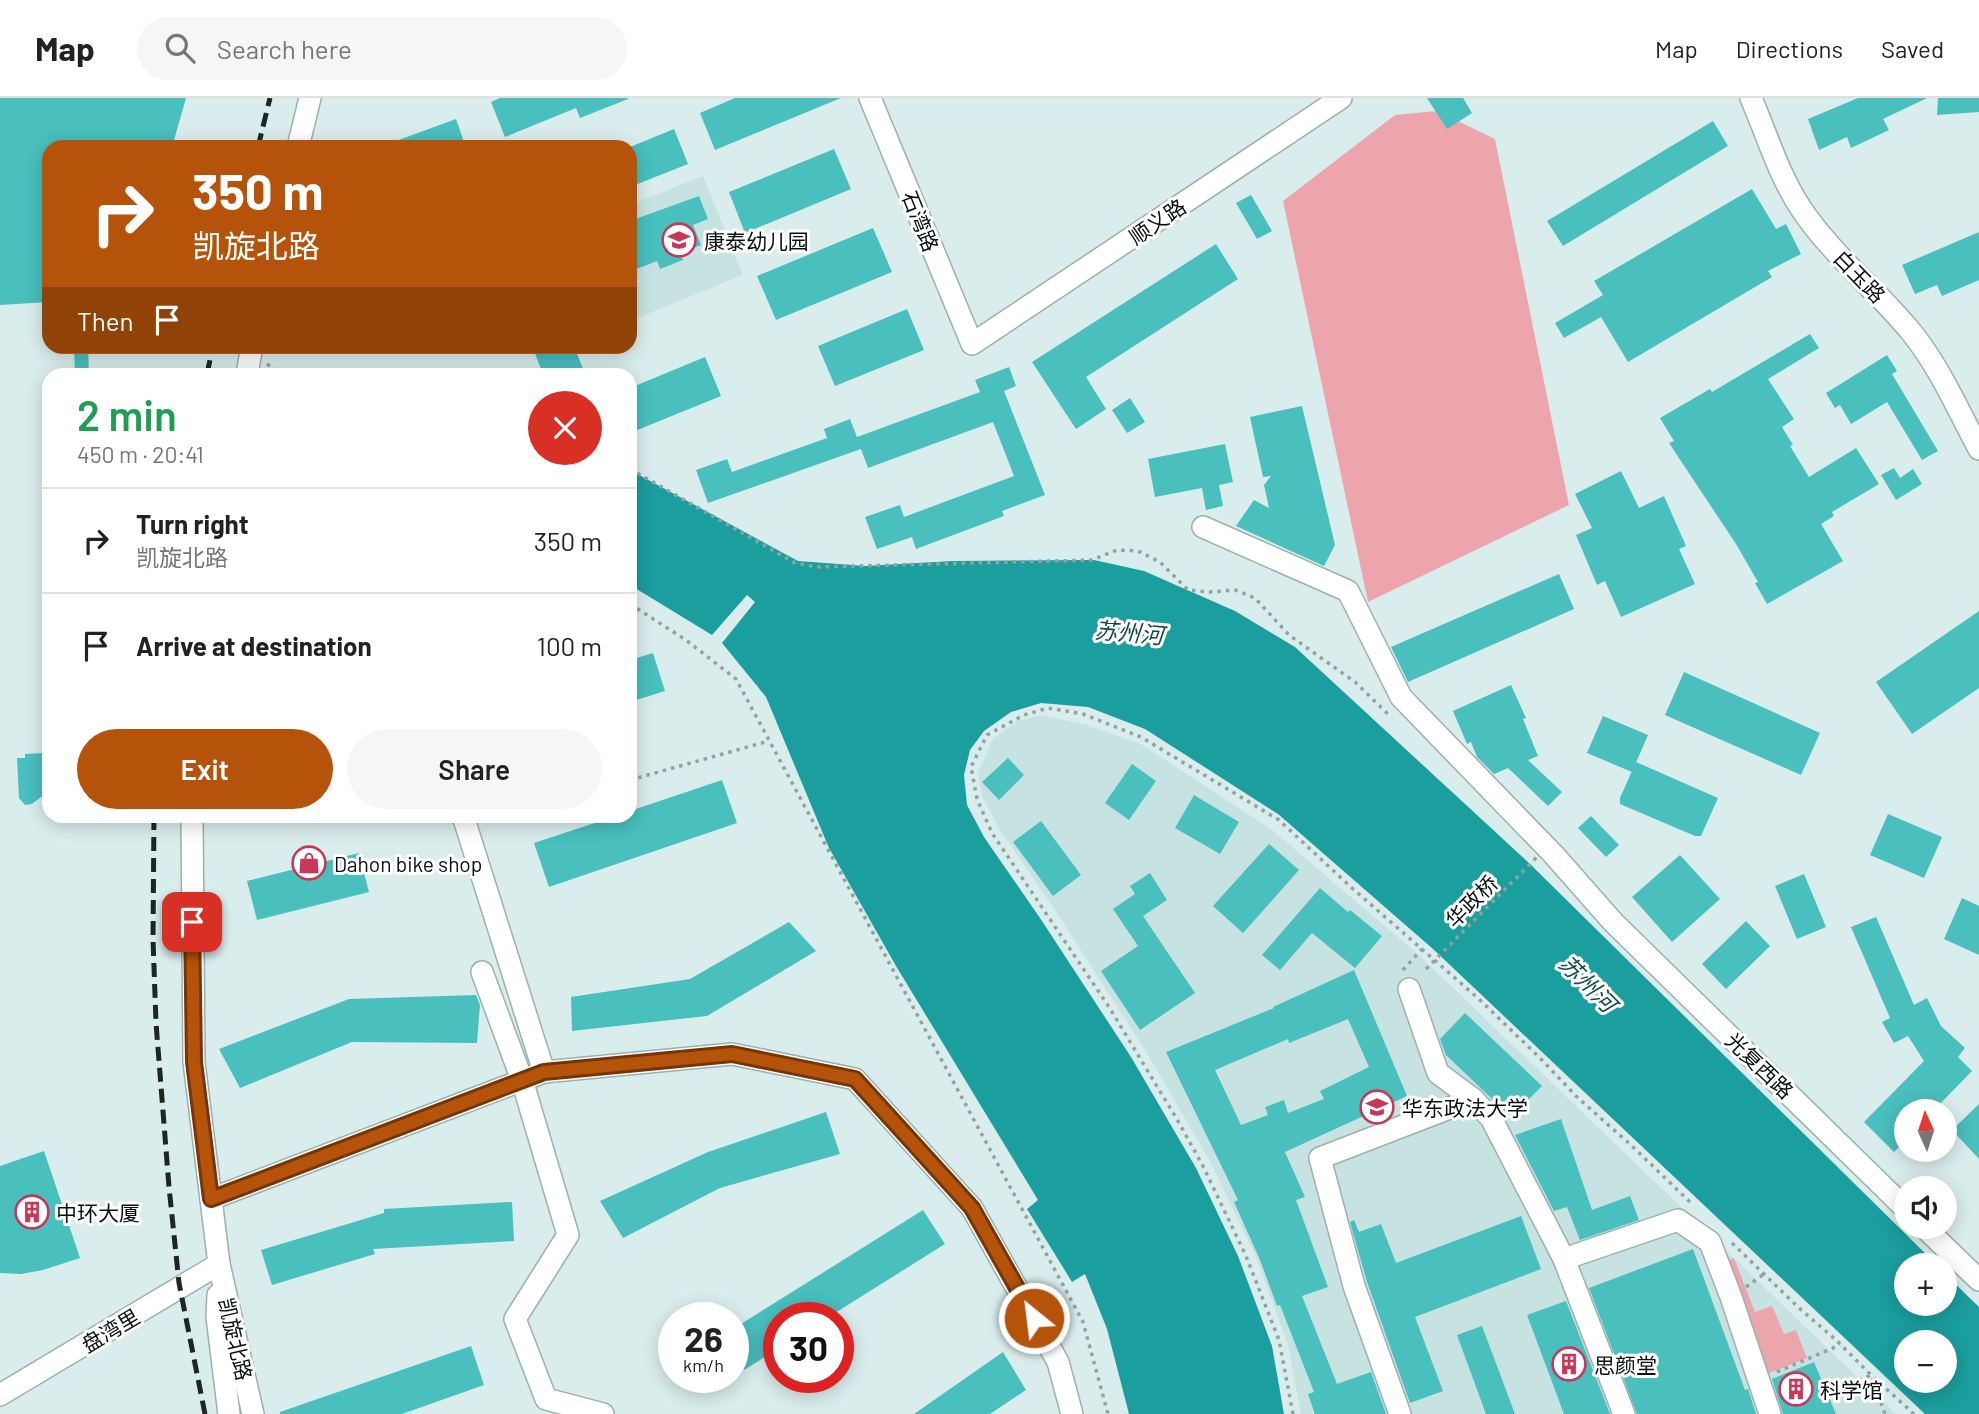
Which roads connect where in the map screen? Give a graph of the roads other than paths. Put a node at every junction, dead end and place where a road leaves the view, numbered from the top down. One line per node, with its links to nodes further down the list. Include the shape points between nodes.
1 (310, 98): 5 (street)
2 (870, 98): 6 (street, 石湾路)
3 (1341, 98): 6 (street, 顺义路)
4 (1751, 98): 7 (street, 白玉路, via 1801,208 1915,336)
5 (300, 140)
6 (972, 344)
7 (1979, 449)
8 (1203, 527): 16 (street, 光复西路, via 1348,591 1401,697 1614,922)
9 (192, 823): 17 (street, 凯旋北路, via 194,1062)
10 (465, 823): 13 (street)
11 (482, 972): 14 (street)
12 (1409, 989): 15 (street, via 1438,1073)
13 (544, 1072): 14 (street); 26 (street, via 732,1054 855,1079 972,1208 1058,1362)
14 (522, 1080): 17 (street); 25 (street, via 568,1236 515,1320 546,1399)
15 (1473, 1099): 19 (street, via 1491,1118); 27 (street, via 1320,1158 1354,1286)
16 (1894, 1197)
17 (211, 1199): 20 (street, 凯旋北路)
18 (1936, 1239): 21 (street)
19 (1564, 1259): 28 (street); 29 (street, via 1678,1220 1710,1242)
20 (219, 1264): 22 (street, 盘湾里); 23 (street, 凯旋北路, via 217,1317); 24 (street, 凯旋北路)
21 (1979, 1280)
22 (0, 1395)
23 (229, 1414)
24 (253, 1414)
25 (603, 1414)
26 (1072, 1414)
27 (1400, 1414)
28 (1624, 1414)
29 (1770, 1414)

